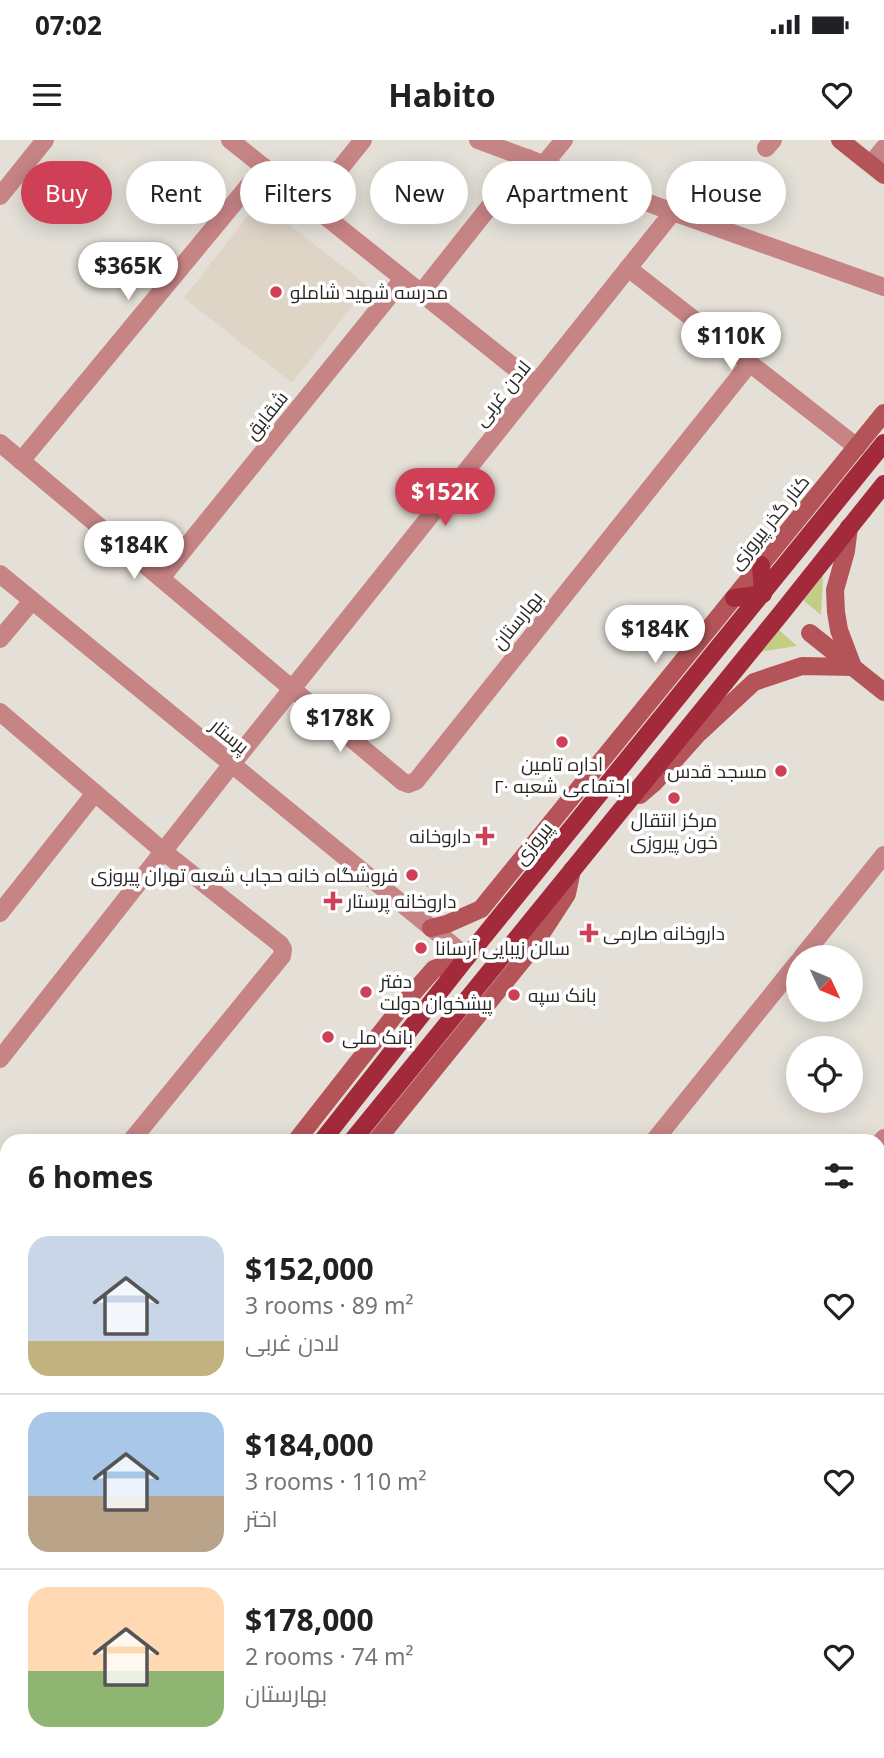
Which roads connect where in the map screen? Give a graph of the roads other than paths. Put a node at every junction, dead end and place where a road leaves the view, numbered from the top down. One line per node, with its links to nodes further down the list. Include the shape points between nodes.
1 (46, 140): 12 (street)
2 (230, 140): 8 (street)
3 (363, 140): 9 (street)
4 (478, 140): 10 (street)
5 (564, 140): 10 (street)
6 (840, 140): 11 (main road)
7 (884, 148): 11 (street)
8 (256, 161)
9 (346, 161)
10 (536, 161)
11 (877, 170)
12 (3, 187)
13 (240, 196): 28 (street)
14 (666, 221): 18 (street, لادن غربی)
15 (482, 223): 21 (street)
16 (335, 224): 19 (street)
17 (707, 224): 20 (street)
18 (628, 268): 22 (street); 23 (street, لادن غربی)
19 (403, 279): 21 (street); 33 (street, شقایق)
20 (884, 287)
21 (421, 293): 23 (street)
22 (750, 363): 27 (street); 40 (street, بهارستان, via 416,781 403,782)
23 (535, 384): 40 (street, لادن غربی)
24 (884, 413): 27 (main road, کنار گذر پیروزی)
25 (0, 443): 28 (street, بهارستان)
26 (884, 443): 34 (main road, پیروزی)
27 (857, 447): 31 (main road, کنار گذر پیروزی)
28 (21, 461): 33 (street, بهارستان)
29 (884, 484): 30 (main road)
30 (849, 527): 39 (main road, via 835,590 839,630); 45 (main road)
31 (761, 565): 34 (main road); 35 (main road, کنار گذر پیروزی)
32 (0, 574): 36 (street, پرستار)
33 (161, 579): 40 (street, بهارستان)
34 (763, 594): 35 (main road); 52 (main road, پیروزی)
35 (734, 598): 50 (main road, کنار گذر پیروزی, via 481,908)
36 (32, 600): 38 (street); 43 (street, پرستار)
37 (810, 632): 39 (main road)
38 (0, 639)
39 (853, 667): 41 (main road); 45 (main road, via 802,666 754,682)
40 (292, 689): 43 (street, لادن غربی)
41 (884, 692)
42 (0, 712): 44 (street)
43 (232, 764): 46 (street, لادن غربی); 50 (street, پرستار)
44 (95, 793): 46 (street); 49 (street)
45 (620, 811): 48 (main road)
46 (163, 851): 55 (street, لادن غربی); 56 (street, via 283,949 282,956)
47 (884, 855): 51 (street)
48 (572, 870): 53 (main road); 60 (main road, via 567,894 530,951)
49 (0, 913)
50 (431, 928): 52 (street, پرستار)
51 (812, 945)
52 (467, 957): 53 (main road); 57 (main road, via 434,969); 58 (main road, پیروزی)
53 (488, 974): 59 (main road)
54 (786, 977): 61 (street)
55 (0, 1059)
56 (137, 1134)
57 (301, 1134)
58 (328, 1134)
59 (358, 1134)
60 (388, 1134)
61 (660, 1134)

